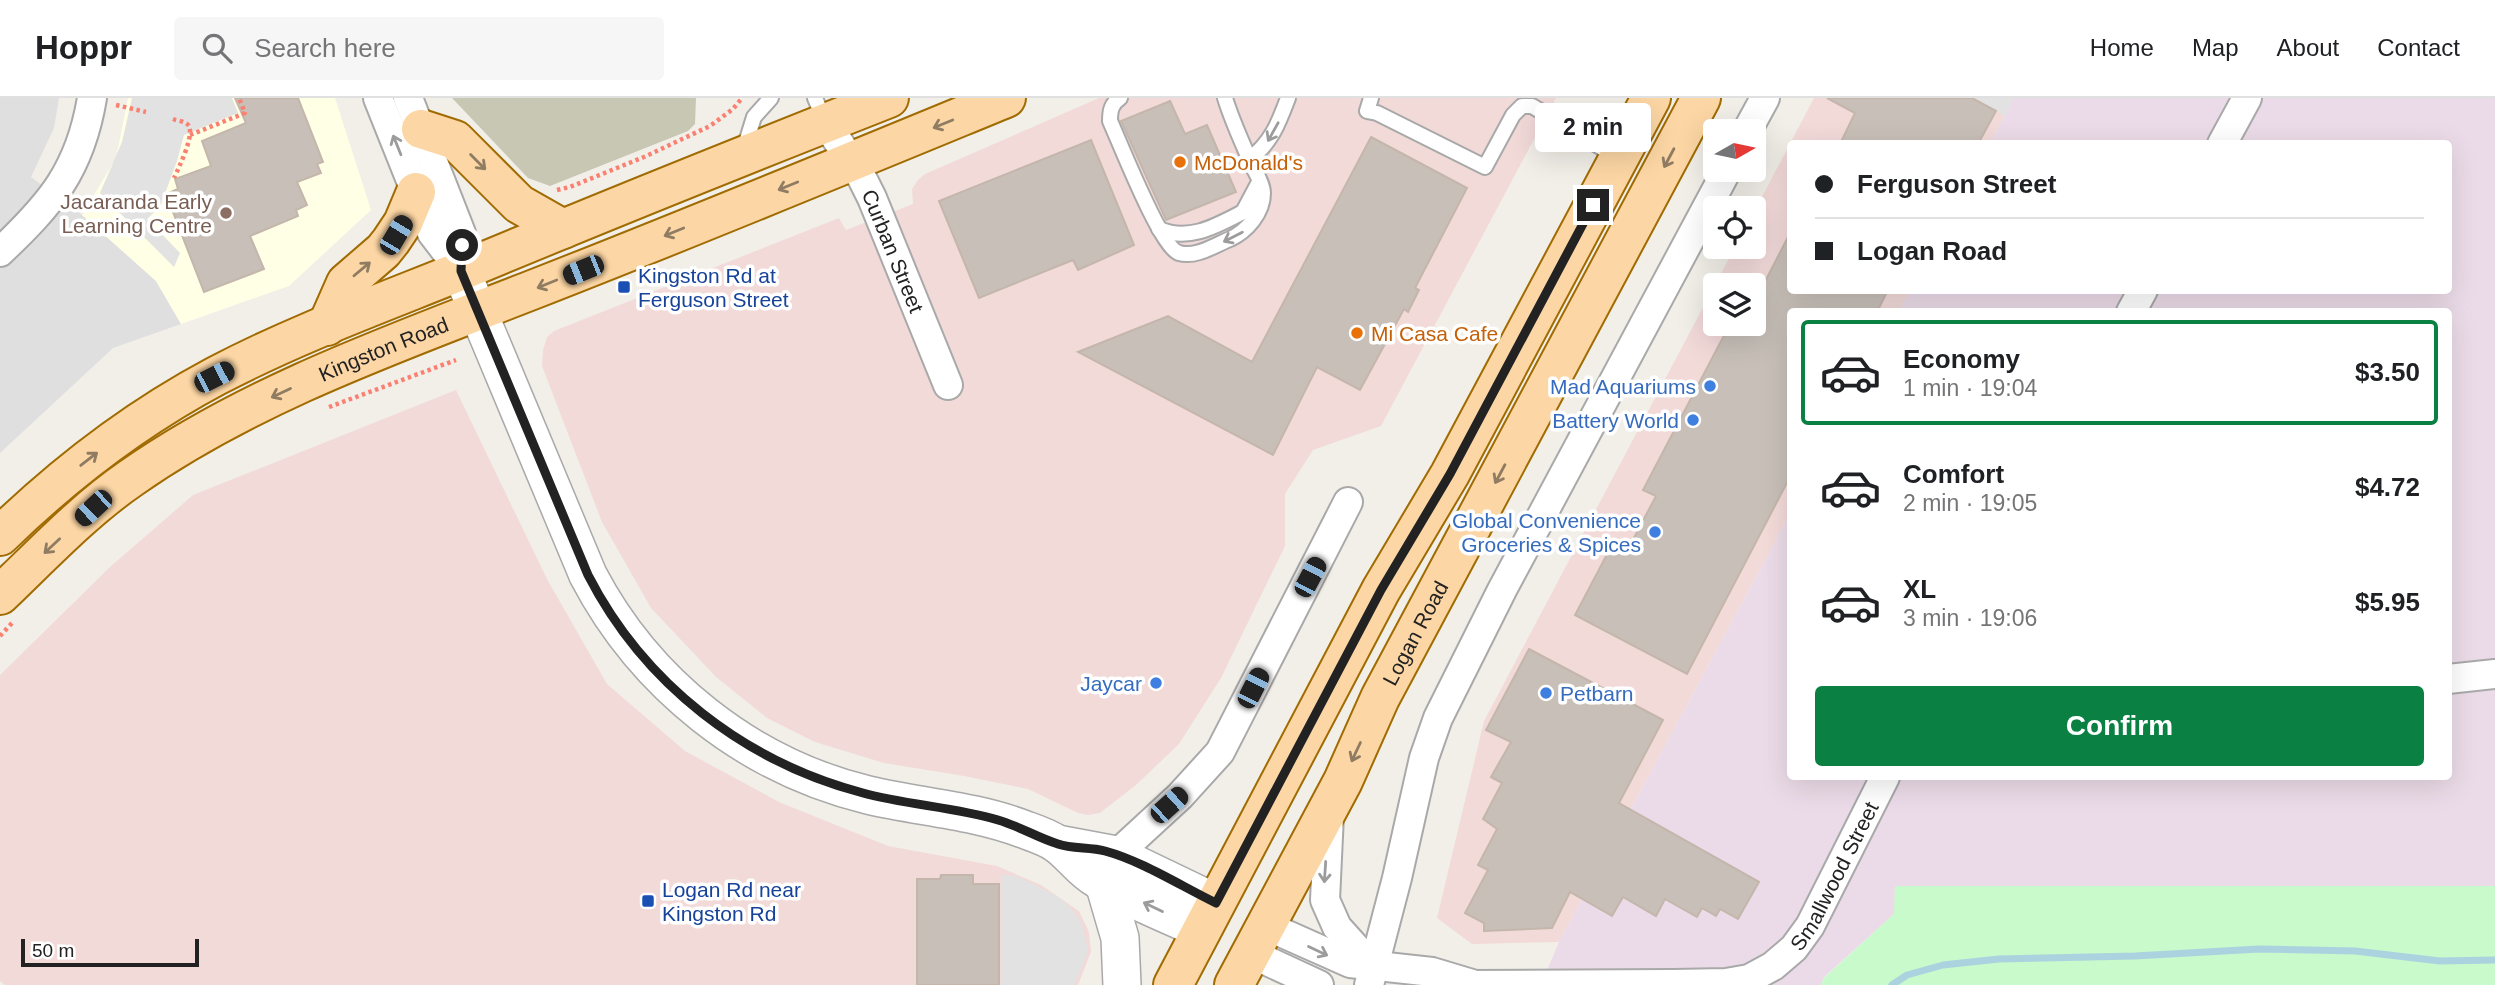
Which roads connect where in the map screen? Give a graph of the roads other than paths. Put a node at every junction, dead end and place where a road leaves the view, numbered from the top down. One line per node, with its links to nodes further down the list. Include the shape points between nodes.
1 (378, 98): 24 (street, one-way to 1)
2 (771, 98): 19 (lane, via 754,117)
3 (1006, 98): 22 (main road, Kingston Road, one-way to 22)
4 (1120, 98): 21 (lane, one-way to 4, via 1263,193 1249,227 1199,252 1175,252 1159,229 1110,121 1110,110)
5 (1225, 98): 21 (lane)
6 (1288, 98): 21 (lane, one-way to 21, via 1269,140)
7 (1371, 98): 14 (lane, via 1367,111 1485,167 1513,115)
8 (1651, 98): 20 (main road)
9 (1701, 98): 37 (main road, Logan Road, one-way to 37, via 1380,698)
10 (1765, 98): 17 (street)
11 (2247, 98): 18 (street)
12 (886, 99): 15 (main road, Kingston Road)
13 (100, 101): 26 (street, via 57,192)
14 (1530, 102): 20 (lane)
15 (820, 111): 19 (main road, Kingston Road); 22 (street, Curban Street)
16 (414, 113): 25 (main road, one-way to 25, via 456,140 519,204); 27 (street, via 461,233)
17 (1754, 119)
18 (2224, 140)
19 (741, 157): 25 (main road, Kingston Road)
20 (1619, 157): 39 (main road)
21 (1249, 159)
22 (851, 161): 28 (main road, Kingston Road, one-way to 28); 30 (street, Curban Street, via 876,208)
23 (1721, 182): 41 (street, via 1437,718 1397,878)
24 (416, 192): 27 (street, via 432,233); 29 (main road, one-way to 24, via 346,283 383,251 403,223)
25 (563, 229): 27 (main road, Kingston Road)
26 (0, 252)
27 (461, 271): 28 (street); 29 (main road, Kingston Road)
28 (479, 311): 33 (main road, Kingston Road, one-way to 33, via 285,391 130,478 93,508); 38 (street, via 593,584 622,631 676,692 734,738 806,775 867,794 1001,821 1057,844 1086,871)
29 (327, 326): 32 (main road, Kingston Road, one-way to 29, via 66,477 144,419 214,377)
30 (948, 385)
31 (1348, 502): 38 (street, via 1220,752)
32 (0, 536)
33 (9, 606)
34 (2495, 674): 35 (street)
35 (2452, 679)
36 (1883, 780): 45 (street, Smallwood Street, via 1810,926 1794,948 1749,979 1726,983)
37 (1330, 804): 40 (main road, Logan Road); 41 (street, one-way to 41, via 1325,900)
38 (1110, 869): 39 (street); 42 (street)
39 (1209, 917): 40 (main road); 43 (main road)
40 (1250, 955): 41 (street, Smallwood Street, one-way to 41, via 1336,959); 44 (street)
41 (1365, 979): 45 (street, Smallwood Street, via 1432,972)
42 (1122, 985)
43 (1173, 985)
44 (1320, 985)
45 (1471, 985)

